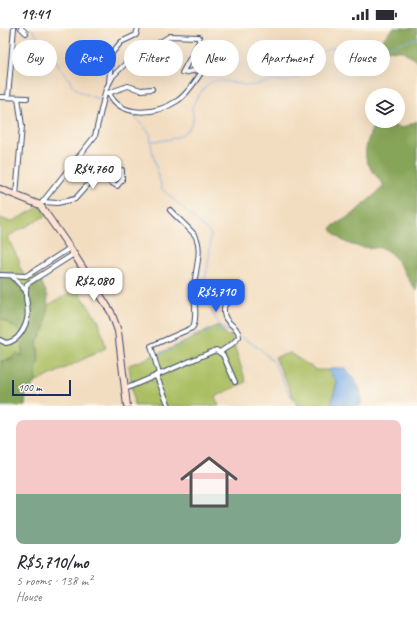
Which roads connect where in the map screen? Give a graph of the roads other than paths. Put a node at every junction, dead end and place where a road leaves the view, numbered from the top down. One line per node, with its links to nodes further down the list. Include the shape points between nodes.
1 (14, 28): 14 (street)
2 (21, 28): 4 (street)
3 (138, 28): 9 (street, via 136,35 121,42 112,53)
4 (26, 33)
5 (164, 40): 7 (street, via 170,36 199,37 199,42)
6 (124, 66): 9 (street)
7 (183, 72)
8 (183, 74): 11 (street, via 198,70 201,73 180,98 158,111 145,112 120,106 113,101)
9 (108, 84): 12 (street)
10 (152, 89): 11 (street, via 141,90 128,86)
11 (109, 93): 12 (street)
12 (104, 96): 20 (street, via 95,136)
13 (0, 97): 14 (street)
14 (8, 97): 15 (street)
15 (18, 98): 16 (street); 19 (street, via 22,126)
16 (27, 98)
17 (122, 170): 20 (street, via 122,180 117,186 97,177 75,199)
18 (0, 189): 19 (street)
19 (16, 195): 20 (street)
20 (41, 204): 22 (street)
21 (170, 210): 29 (street, via 197,239 195,325 150,346)
22 (72, 251): 24 (street, via 26,276); 25 (street, via 30,280); 31 (street, via 115,321)
23 (0, 275): 24 (street)
24 (12, 276): 25 (street)
25 (25, 290): 27 (street, via 29,312 26,326 16,340 6,343)
26 (233, 300): 28 (street, via 225,304 224,316 238,331 238,338)
27 (0, 340)
28 (220, 352): 29 (street, via 214,350); 30 (street)
29 (158, 375): 31 (street); 33 (street)
30 (235, 382)
31 (125, 389): 32 (street)
32 (127, 406)
33 (169, 406)

